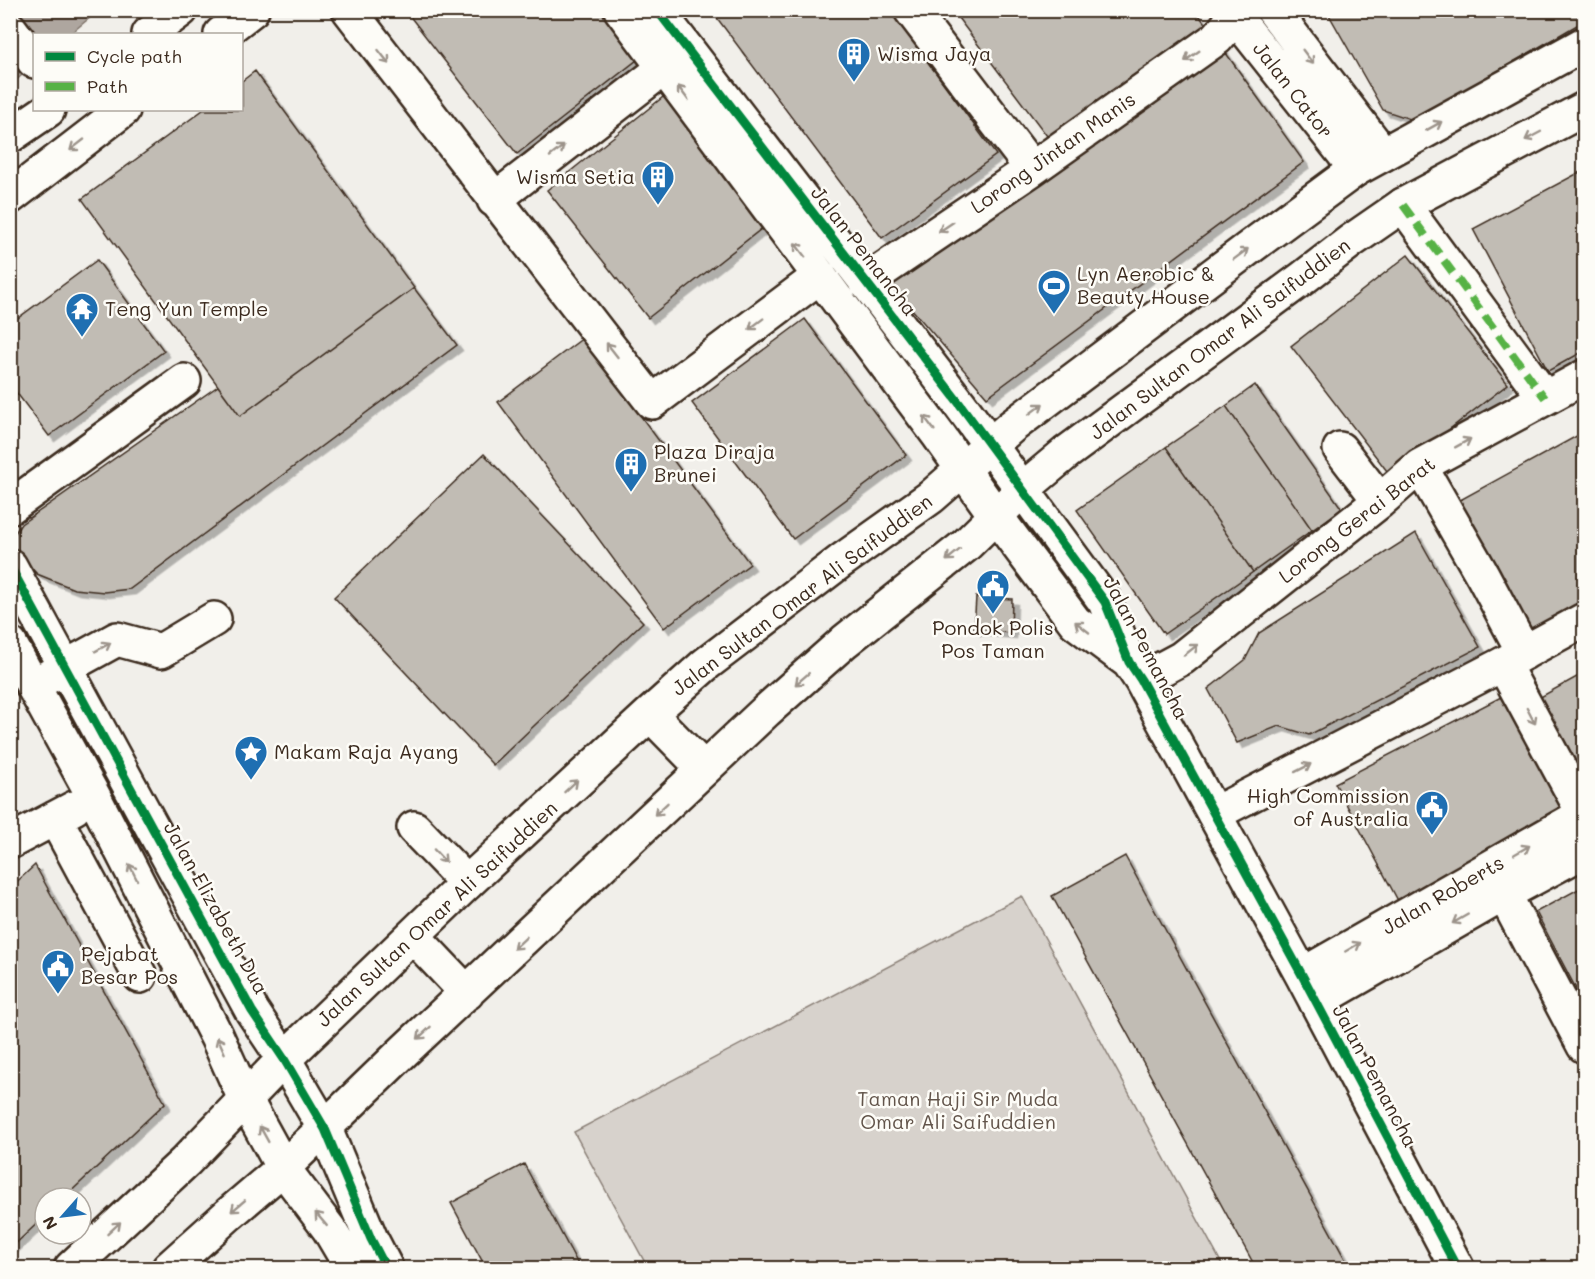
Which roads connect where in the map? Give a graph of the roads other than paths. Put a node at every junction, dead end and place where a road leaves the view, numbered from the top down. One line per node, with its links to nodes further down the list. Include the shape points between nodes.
1 (181, 10): 10 (street)
2 (252, 10): 11 (street)
3 (349, 10): 22 (street, one-way to 22)
4 (621, 10): 14 (street, Jalan Pemancha)
5 (657, 10): 25 (street, Jalan Pemancha)
6 (911, 10): 20 (street)
7 (1273, 10): 19 (street, Jalan Cator, one-way to 19)
8 (1235, 13): 19 (street, Jalan Cator); 20 (street, Lorong Jintan Manis, one-way to 20, via 1217,38)
9 (10, 29): 13 (street)
10 (151, 33)
11 (222, 33)
12 (1584, 44): 19 (street, Jalan Sultan Omar Ali Saifuddien, one-way to 12)
13 (33, 60)
14 (664, 68): 22 (street, one-way to 14); 24 (street, Jalan Pemancha, one-way to 14)
15 (1584, 109): 23 (street, Jalan Sultan Omar Ali Saifuddien, one-way to 23)
16 (47, 111): 18 (street)
17 (122, 111): 21 (street, one-way to 21)
18 (10, 136)
19 (1370, 162): 29 (street, Jalan Sultan Omar Ali Saifuddien, one-way to 19, via 1249,248)
20 (1032, 170): 25 (street, Lorong Jintan Manis, one-way to 25)
21 (10, 197)
22 (494, 200): 24 (street, one-way to 22, via 652,402)
23 (1403, 205): 28 (street); 33 (street, Jalan Sultan Omar Ali Saifuddien, via 1150,390)
24 (820, 276): 32 (street, Jalan Pemancha, one-way to 24)
25 (865, 282): 29 (street, Jalan Pemancha)
26 (1584, 377): 28 (street, Lorong Gerai Barat)
27 (184, 381): 35 (street)
28 (1545, 398): 31 (street, Lorong Gerai Barat, one-way to 28)
29 (990, 446): 32 (street, Jalan Sultan Omar Ali Saifuddien); 33 (street, Jalan Pemancha)
30 (1340, 449): 34 (street)
31 (1420, 466): 34 (street, Lorong Gerai Barat); 41 (street, via 1483,576)
32 (964, 470): 36 (street, Jalan Pemancha); 45 (street, Jalan Sultan Omar Ali Saifuddien, via 706,664)
33 (1023, 489): 36 (street, Jalan Sultan Omar Ali Saifuddien); 43 (street, Jalan Pemancha, via 1106,602)
34 (1380, 501): 43 (street, Lorong Gerai Barat, one-way to 34, via 1182,658)
35 (10, 507)
36 (996, 516): 43 (street, Jalan Pemancha, one-way to 36, via 1075,622); 46 (street, Jalan Sultan Omar Ali Saifuddien, one-way to 46, via 966,545 845,641)
37 (10, 566): 42 (street, Jalan Elizabeth Dua)
38 (214, 619): 42 (street, one-way to 38, via 117,639 161,651)
39 (1584, 621): 41 (street)
40 (10, 644): 44 (street)
41 (1513, 659): 49 (street, one-way to 41); 50 (street, one-way to 50)
42 (65, 667): 44 (street); 47 (street, Jalan Elizabeth Dua)
43 (1135, 671): 49 (street, Jalan Pemancha)
44 (34, 685): 48 (street)
45 (650, 714): 46 (street); 55 (street, Jalan Sultan Omar Ali Saifuddien, one-way to 45)
46 (704, 769): 60 (street, Jalan Sultan Omar Ali Saifuddien, one-way to 60)
47 (126, 780): 48 (street); 62 (street, Jalan Elizabeth Dua, via 252,1011)
48 (94, 797): 51 (street); 63 (street, one-way to 48, via 217,1036)
49 (1214, 814): 59 (street, Jalan Pemancha)
50 (1584, 814): 59 (street, Jalan Roberts, one-way to 50)
51 (55, 818): 53 (street); 58 (street)
52 (414, 828): 55 (street, one-way to 55)
53 (10, 842)
54 (1584, 850): 56 (street, Jalan Roberts)
55 (467, 883): 57 (street, Jalan Sultan Omar Ali Saifuddien)
56 (1504, 894): 59 (street, Jalan Roberts, one-way to 59); 61 (street)
57 (413, 936): 60 (street); 62 (street, Jalan Sultan Omar Ali Saifuddien)
58 (140, 976)
59 (1309, 989): 70 (street, Jalan Pemancha)
60 (467, 993): 64 (street, Jalan Sultan Omar Ali Saifuddien, one-way to 64)
61 (1584, 1043)
62 (285, 1059): 63 (street, Jalan Sultan Omar Ali Saifuddien); 64 (street, Jalan Elizabeth Dua)
63 (245, 1099): 65 (street, one-way to 63); 66 (street, Jalan Sultan Omar Ali Saifuddien, one-way to 63)
64 (325, 1129): 65 (street, Jalan Sultan Omar Ali Saifuddien); 69 (street, Jalan Elizabeth Dua)
65 (283, 1168): 67 (street, Jalan Sultan Omar Ali Saifuddien, one-way to 67); 68 (street, one-way to 65, via 329,1229)
66 (72, 1269)
67 (169, 1269)
68 (352, 1269)
69 (386, 1269)
70 (1457, 1269)

